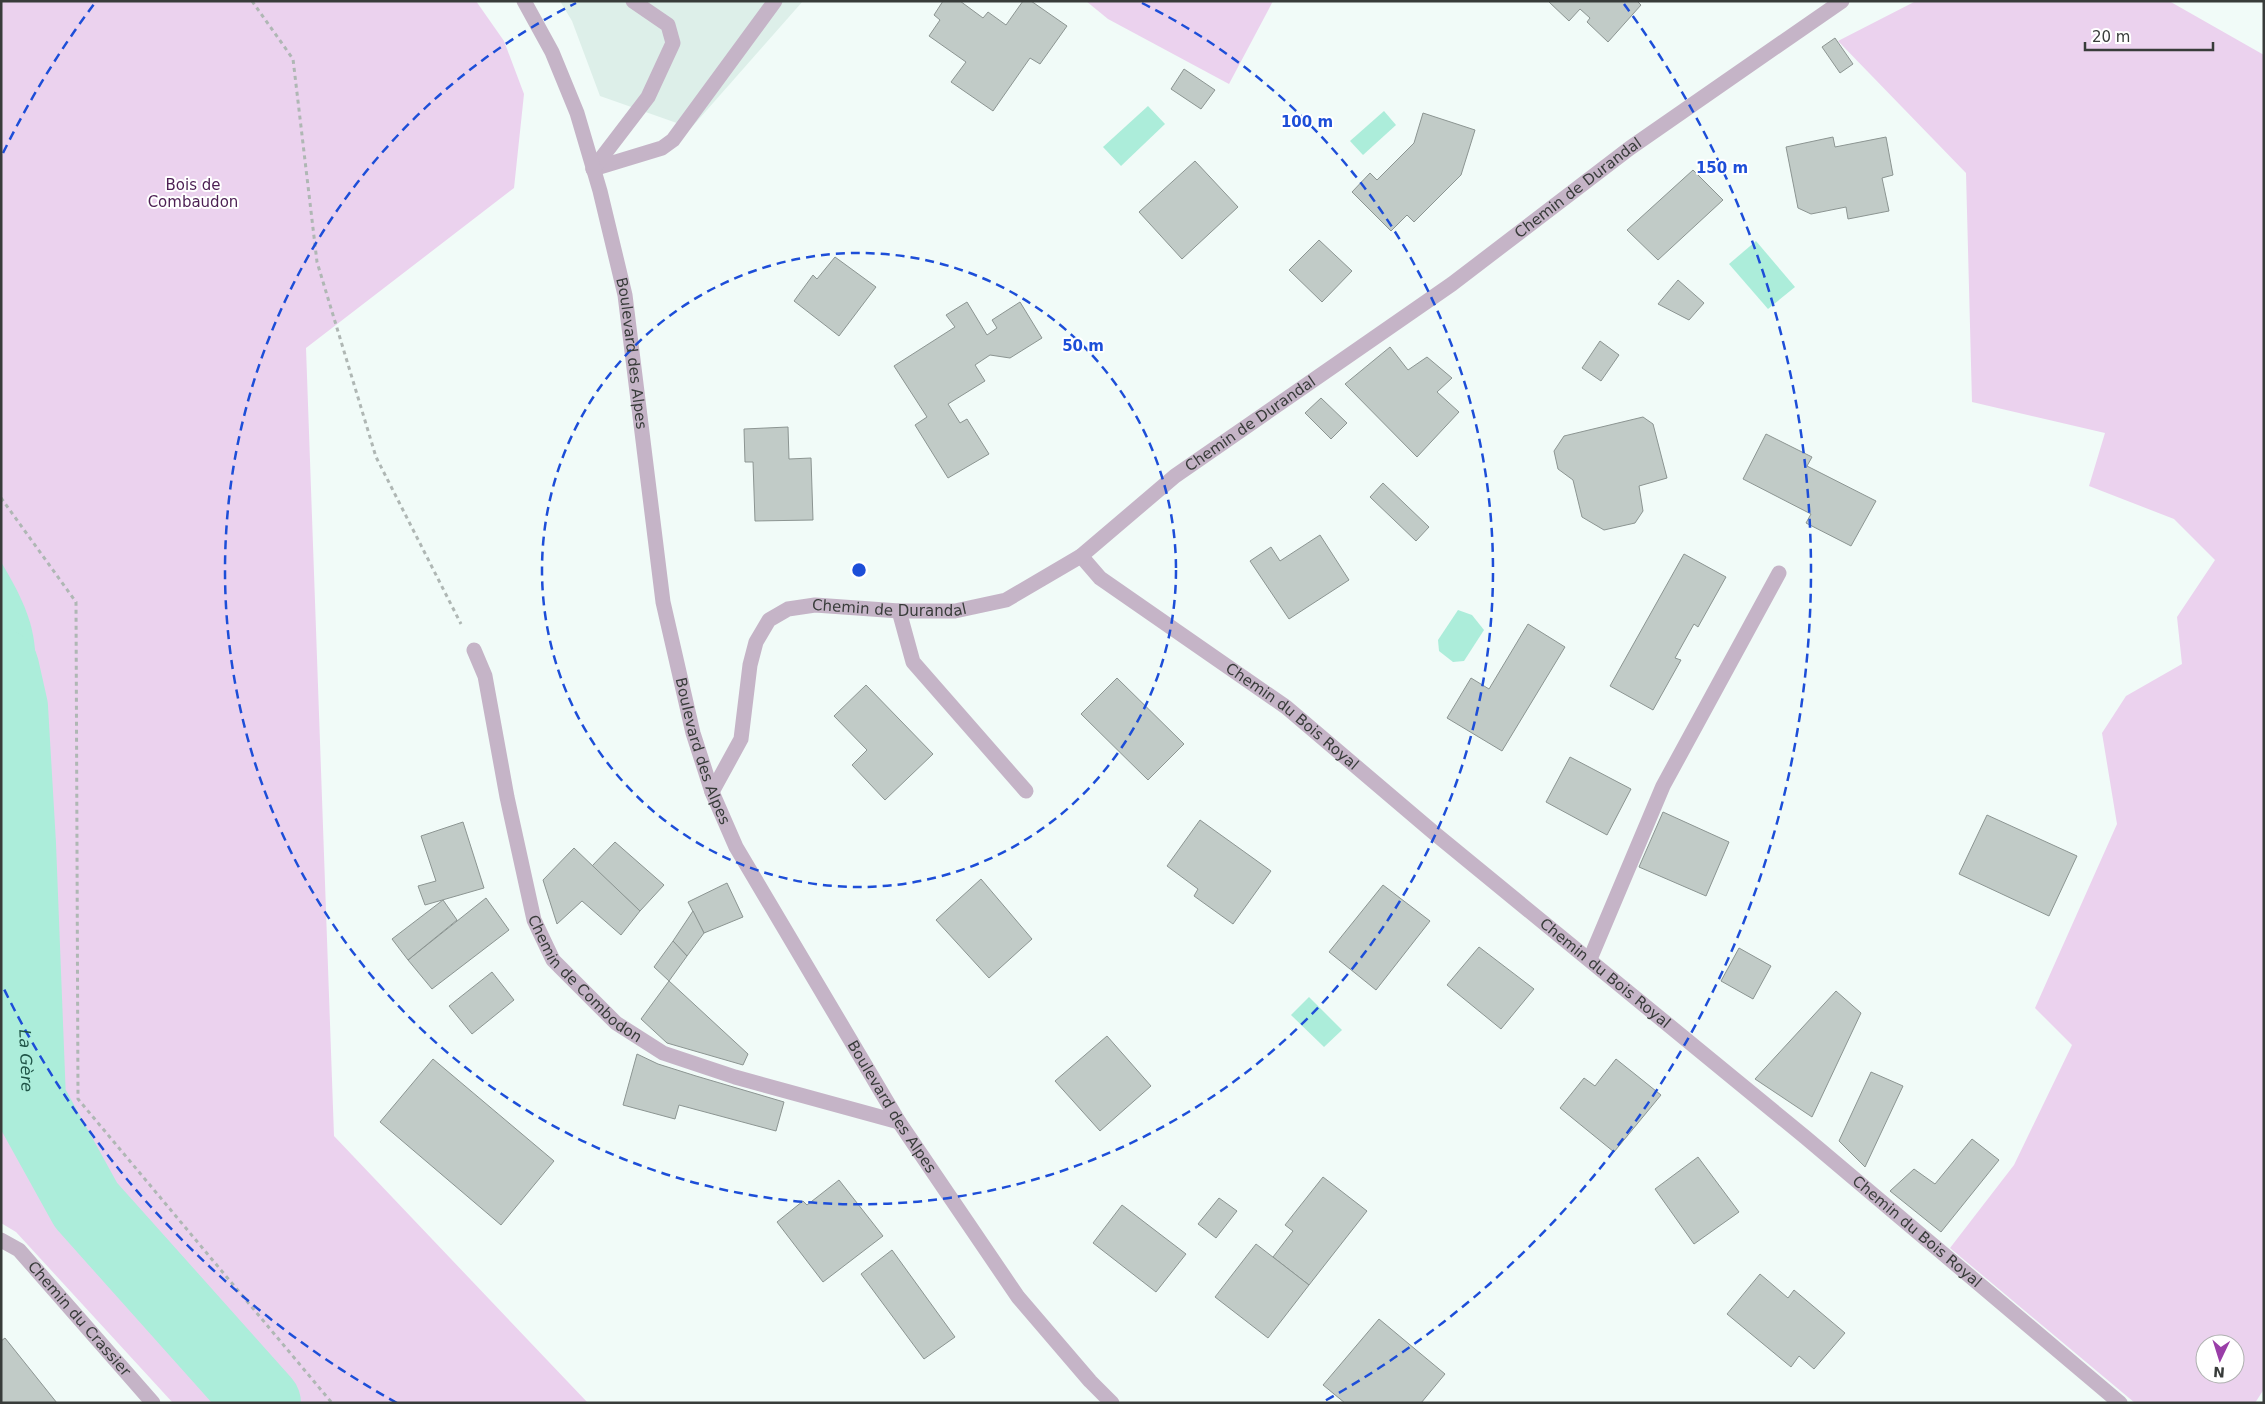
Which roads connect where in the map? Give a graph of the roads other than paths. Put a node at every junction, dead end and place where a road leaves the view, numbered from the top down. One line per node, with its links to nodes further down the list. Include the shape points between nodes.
1 (524, 1): 5 (street, Boulevard des Alpes, via 552,52 577,113)
2 (633, 1): 5 (street, via 668,25 673,43 648,97)
3 (775, 1): 5 (street, via 673,140 662,148)
4 (1842, 1): 6 (street, Chemin de Durandal, via 1630,148 1452,284 1175,476)
5 (594, 169): 11 (street, Boulevard des Alpes, via 625,294 663,602 693,732)
6 (1081, 556): 8 (street, Chemin de Durandal, via 1006,600 955,611); 12 (street, Chemin du Bois Royal, via 1100,578 1286,707)
7 (1778, 573): 12 (street, via 1663,786)
8 (899, 611): 10 (street, via 913,662); 11 (street, Chemin de Durandal, via 815,605 788,609 769,620 756,642 750,665 741,740)
9 (474, 650): 13 (street, Chemin de Combodon, via 485,676 534,920 552,960 616,1023 663,1054)
10 (1026, 790)
11 (712, 792): 13 (street, Boulevard des Alpes, via 736,846)
12 (1590, 959): 17 (street, Chemin du Bois Royal)
13 (899, 1122): 16 (street, Boulevard des Alpes, via 1018,1297)
14 (1, 1240): 15 (street, Chemin du Crassier, via 19,1250)
15 (153, 1403)
16 (1112, 1403)
17 (2120, 1403)

